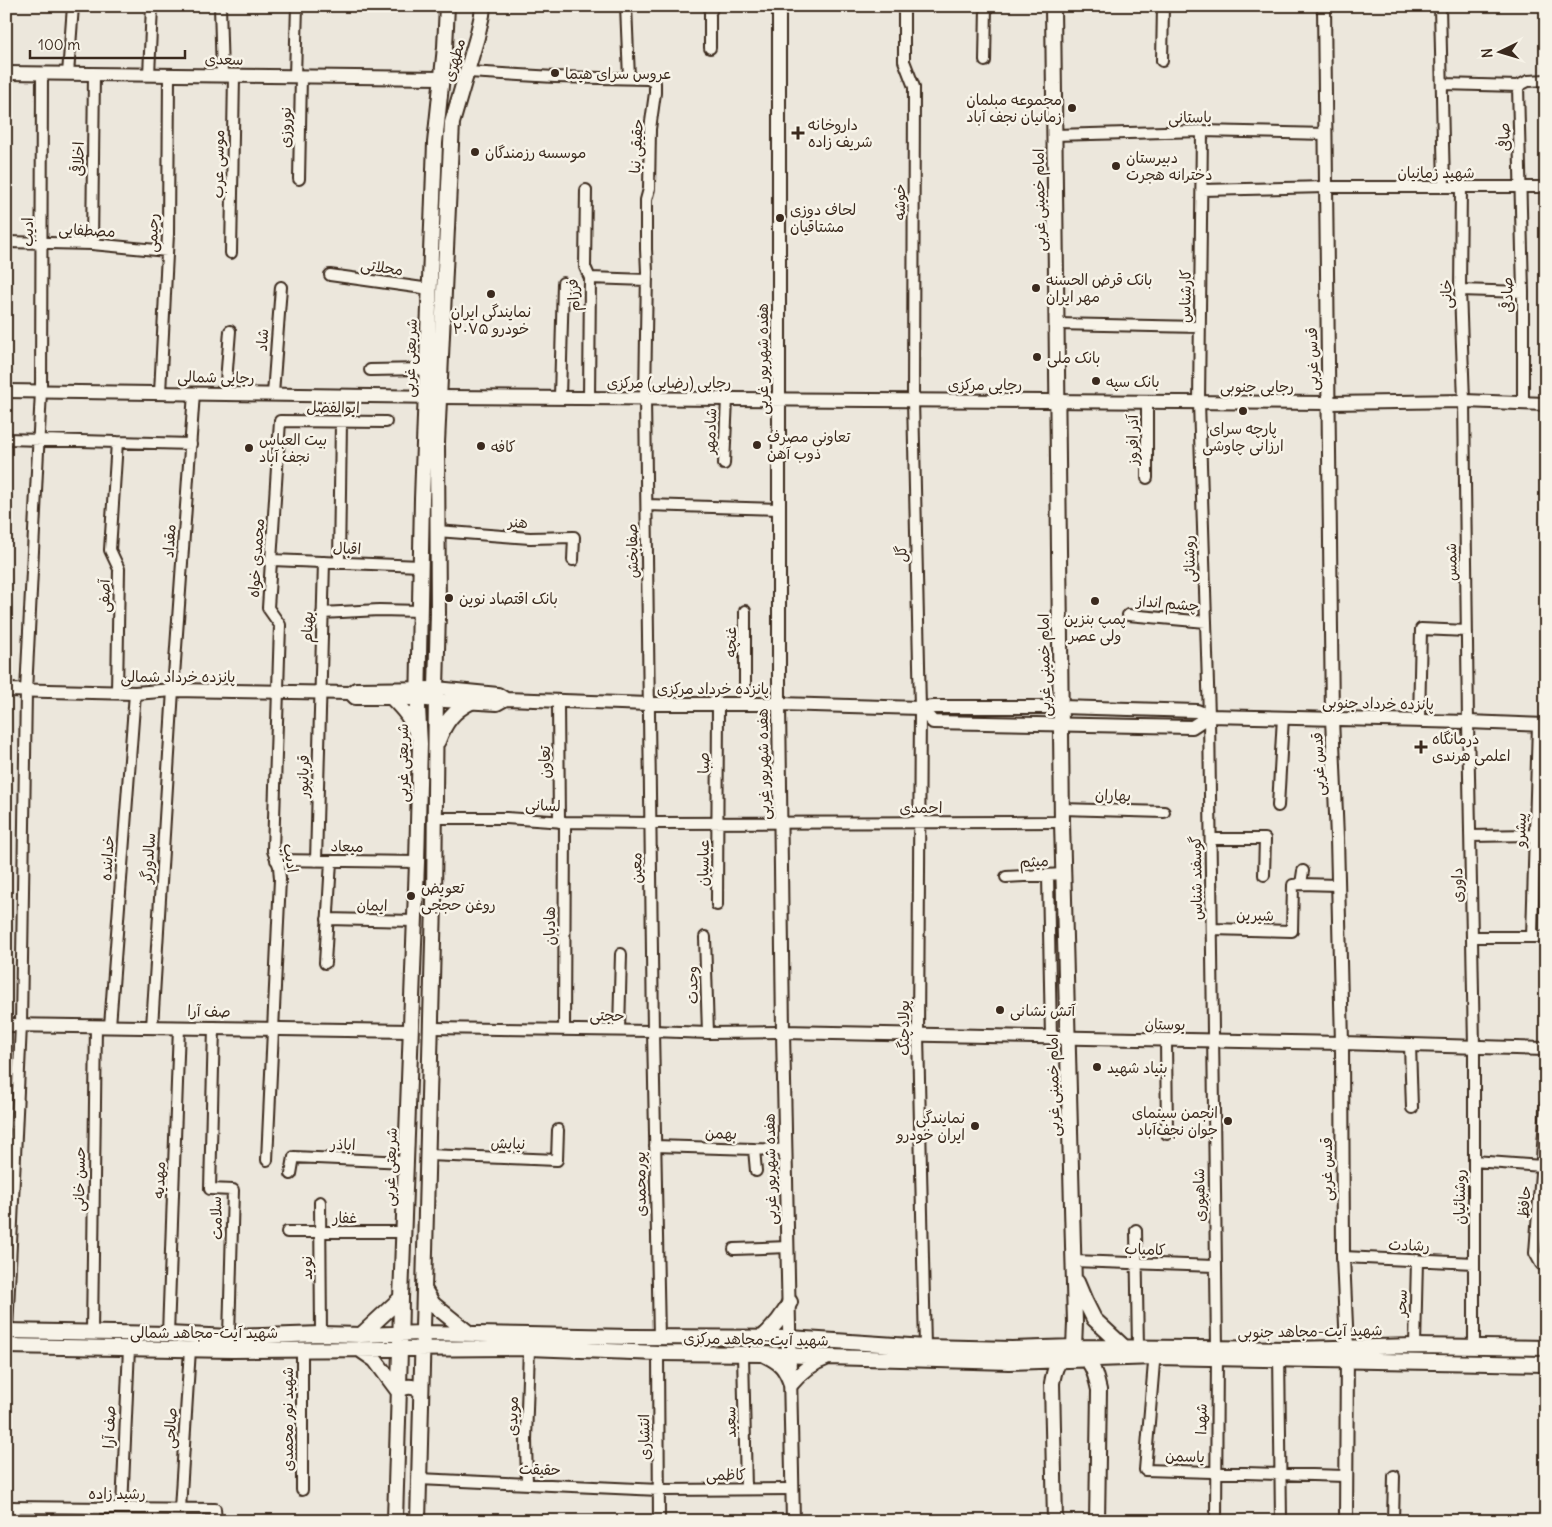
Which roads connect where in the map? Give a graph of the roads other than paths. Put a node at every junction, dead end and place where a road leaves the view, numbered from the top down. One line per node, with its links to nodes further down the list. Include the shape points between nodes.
1 (73, 6): 22 (street)
2 (152, 6): 24 (street)
3 (220, 6): 26 (street, موسی عرب)
4 (297, 6): 27 (street, نوروزی)
5 (447, 6): 28 (main road, شریعتی غربی)
6 (483, 6): 19 (main road, مطهری)
7 (626, 6): 29 (street)
8 (713, 6): 16 (street)
9 (779, 6): 75 (street, هفده شهریور غربی)
10 (904, 6): 76 (street, خوشه, via 904,61 914,87)
11 (986, 6): 17 (street)
12 (1053, 6): 35 (main road, امام خمینی غربی)
13 (1164, 6): 18 (street)
14 (1324, 6): 36 (street, قدس غربی)
15 (1440, 6): 31 (street)
16 (710, 48)
17 (985, 61)
18 (1162, 61)
19 (468, 72): 29 (street, حقیقی نیا); 33 (main road, مطهری)
20 (6, 73): 21 (street, سعدی)
21 (42, 73): 22 (street, سعدی); 46 (street, ادیب)
22 (68, 74): 23 (street, سعدی)
23 (94, 74): 24 (street, سعدی); 47 (street, اخلاقی)
24 (148, 74): 25 (street, سعدی)
25 (170, 75): 26 (street, سعدی); 48 (street, رحیمی)
26 (228, 75): 27 (street, سعدی); 49 (street, موسی عرب)
27 (298, 76): 28 (street, سعدی); 37 (street, نوروزی)
28 (441, 78): 55 (main road, شریعتی غربی, via 435,142)
29 (628, 78): 52 (street, حقیقی نیا, via 648,79 654,83 655,93 646,200)
30 (1546, 80): 32 (street, via 1528,81)
31 (1442, 84): 32 (street); 39 (street)
32 (1518, 86): 41 (street, صافی)
33 (452, 123): 70 (main road, شریعتی غربی)
34 (1202, 131): 35 (street, باستانی); 36 (street, باستانی); 44 (street, کارشناس)
35 (1054, 134): 58 (main road, امام خمینی غربی)
36 (1326, 134): 38 (street, قدس غربی)
37 (299, 179)
38 (1326, 187): 39 (street, شهید زمانیان); 44 (street); 81 (street, قدس غربی)
39 (1444, 187): 40 (street, شهید زمانیان)
40 (1461, 187): 41 (street, شهید زمانیان); 56 (street, خانی)
41 (1520, 187): 42 (street, شهید زمانیان); 57 (street, صادقی)
42 (1546, 187)
43 (586, 190): 51 (street, فرزام, via 585,267)
44 (1202, 190): 59 (street, کارشناس)
45 (6, 242): 46 (street, مصطفایی)
46 (42, 243): 47 (street, مصطفایی); 64 (street, ادیب)
47 (92, 244): 48 (street, مصطفایی)
48 (167, 251): 65 (street, رحیمی)
49 (231, 253)
50 (330, 275): 55 (street, محلاتی)
51 (590, 278): 52 (street); 72 (street, فرزام)
52 (647, 280): 73 (street, حقیقی نیا)
53 (563, 283): 71 (street)
54 (281, 287): 68 (street, شاد)
55 (430, 289): 62 (main road, شریعتی غربی)
56 (1460, 290): 57 (street); 78 (street, خانی)
57 (1523, 292): 82 (street, صادقی)
58 (1056, 324): 59 (street); 77 (main road, امام خمینی غربی)
59 (1200, 327): 80 (street, کارشناس)
60 (230, 331): 67 (street)
61 (370, 370): 62 (street)
62 (426, 370): 69 (main road, شریعتی غربی)
63 (6, 391): 64 (street, رجایی شمالی)
64 (41, 391): 65 (street, رجایی شمالی); 88 (street, ادیب)
65 (160, 393): 66 (street, رجایی شمالی)
66 (194, 393): 67 (street, رجایی شمالی); 90 (street, مقداد)
67 (225, 394): 68 (street, رجایی شمالی)
68 (274, 394): 69 (street, رجایی شمالی)
69 (425, 397): 70 (street, رجایی (رضایی) مرکزی); 100 (main road, شریعتی غربی)
70 (440, 397): 71 (street, رجایی (رضایی) مرکزی); 95 (main road, شریعتی غربی)
71 (560, 397): 72 (street, رجایی (رضایی) مرکزی)
72 (589, 398): 73 (street, رجایی (رضایی) مرکزی)
73 (645, 398): 74 (street, رجایی (رضایی) مرکزی); 93 (street, صفابخش)
74 (727, 398): 75 (street, رجایی (رضایی) مرکزی); 91 (street, شادمهر)
75 (778, 399): 76 (street, رجایی (رضایی) مرکزی); 94 (street, هفده شهریور غربی)
76 (913, 400): 77 (street, رجایی مرکزی); 126 (street, گل)
77 (1057, 401): 79 (street, رجایی جنوبی); 125 (main road, امام خمینی غربی)
78 (1464, 401): 81 (street, رجایی جنوبی); 82 (street, رجایی جنوبی); 106 (street, شمس)
79 (1147, 402): 80 (street, رجایی جنوبی); 92 (street, آذر افروز)
80 (1199, 402): 81 (street, رجایی جنوبی); 105 (street, روشنائی)
81 (1329, 403): 129 (street, قدس غربی)
82 (1523, 403): 83 (street, رجایی جنوبی)
83 (1546, 404)
84 (280, 422): 85 (street, ابوالفضل); 96 (street, محمدی خواه)
85 (341, 422): 86 (street, ابوالفضل); 99 (street)
86 (386, 422)
87 (6, 439): 88 (street)
88 (39, 440): 89 (street); 109 (street, ادیب)
89 (117, 442): 90 (street); 110 (street, آصفی, via 110,550 119,569)
90 (191, 444): 108 (street, مقداد)
91 (724, 464)
92 (1147, 478)
93 (647, 505): 94 (street); 121 (street, صفابخش)
94 (779, 509): 124 (street, هفده شهریور غربی)
95 (437, 532): 97 (street, هنر, via 530,538 574,537); 116 (main road, شریعتی غربی)
96 (272, 560): 98 (street, اقبال); 111 (street, محمدی خواه, via 268,608 280,625)
97 (573, 560)
98 (324, 562): 99 (street, اقبال); 103 (street, بهنام)
99 (339, 562): 100 (street, اقبال)
100 (421, 566): 101 (main road, شریعتی غربی)
101 (421, 611): 103 (street); 115 (main road, شریعتی غربی)
102 (745, 611): 123 (street, غنچه)
103 (322, 614): 112 (street, بهنام)
104 (1128, 615): 105 (street, چشم انداز)
105 (1206, 622): 127 (street, روشنائی)
106 (1467, 632): 130 (street, via 1421,629); 131 (street, شمس)
107 (6, 690): 109 (street, پانزده خرداد شمالی)
108 (173, 690): 111 (street, پانزده خرداد شمالی); 113 (street, پانزده خرداد شمالی); 173 (street, سالدورگر)
109 (26, 691): 110 (street, پانزده خرداد شمالی); 170 (street, ادیب)
110 (117, 692): 113 (street, پانزده خرداد شمالی)
111 (278, 692): 112 (street, پانزده خرداد شمالی); 148 (street, ادیب, via 273,851)
112 (320, 692): 114 (street, پانزده خرداد شمالی); 149 (street, قربانپور)
113 (135, 693): 172 (street, خدابنده)
114 (350, 693): 115 (street, پانزده خرداد شمالی, via 356,689); 117 (street, پانزده خرداد شمالی, via 355,698)
115 (419, 694): 116 (street, پانزده خرداد شمالی); 117 (street, پانزده خرداد شمالی); 134 (main road, شریعتی غربی)
116 (436, 694): 118 (street, پانزده خرداد مرکزی, via 498,694); 119 (street, پانزده خرداد مرکزی); 135 (main road, شریعتی غربی)
117 (392, 698): 134 (main road, via 414,724)
118 (506, 699): 119 (street, پانزده خرداد مرکزی, via 497,704); 120 (street, پانزده خرداد مرکزی)
119 (471, 702): 135 (main road, via 453,714)
120 (558, 702): 121 (street, پانزده خرداد مرکزی); 140 (street, تعاون)
121 (649, 704): 122 (street, پانزده خرداد مرکزی); 144 (street, معین)
122 (718, 704): 123 (street, پانزده خرداد مرکزی); 141 (street, صبا)
123 (746, 704): 124 (street, پانزده خرداد مرکزی)
124 (779, 704): 126 (street, پانزده خرداد مرکزی); 142 (street, هفده شهریور غربی)
125 (1061, 707): 126 (street, پانزده خرداد مرکزی); 127 (street, پانزده خرداد جنوبی, via 1197,711); 132 (main road, امام خمینی غربی)
126 (920, 708): 132 (street, via 933,722); 143 (street, پولادچنگ)
127 (1210, 716): 128 (street, پانزده خرداد جنوبی); 132 (street, پانزده خرداد جنوبی, via 1192,727); 147 (street, گوسفند شناس)
128 (1283, 717): 129 (street, پانزده خرداد جنوبی); 136 (street)
129 (1332, 718): 130 (street, پانزده خرداد جنوبی); 158 (street, قدس غربی)
130 (1419, 720): 131 (street, پانزده خرداد جنوبی)
131 (1468, 722): 133 (street, پانزده خرداد جنوبی); 146 (street, داوری)
132 (1061, 724): 138 (main road, امام خمینی غربی)
133 (1542, 725): 145 (street, پیشرو)
134 (420, 744): 151 (main road, شریعتی غربی)
135 (436, 746): 139 (main road, شریعتی غربی)
136 (1278, 806)
137 (1164, 812): 138 (street, بهاران)
138 (1062, 816): 143 (street, احمدی); 153 (main road, امام خمینی غربی)
139 (434, 818): 140 (street, لسانی); 177 (main road, شریعتی غربی)
140 (562, 822): 144 (street, لسانی); 178 (street, هادیان)
141 (718, 822): 142 (street, احمدی); 144 (street, لسانی); 159 (street, عباسیان)
142 (780, 822): 143 (street, احمدی); 182 (street, هفده شهریور غربی)
143 (919, 822): 184 (street, پولادچنگ)
144 (651, 823): 181 (street, معین)
145 (1535, 834): 146 (street); 165 (street, پیشرو)
146 (1470, 836): 164 (street, داوری)
147 (1210, 839): 155 (street, via 1265,839); 162 (street, گوسفند شناس)
148 (276, 860): 149 (street, میعاد); 176 (street, ادیب, via 280,879)
149 (316, 860): 150 (street, میعاد)
150 (331, 861): 151 (street, میعاد); 160 (street)
151 (418, 862): 161 (main road, شریعتی غربی)
152 (1303, 871): 157 (street, شیرین)
153 (1064, 874): 154 (street, میثم); 186 (main road, امام خمینی غربی)
154 (1048, 875): 156 (street, میثم); 185 (street)
155 (1264, 875)
156 (1006, 877)
157 (1300, 884): 158 (street); 162 (street, شیرین, via 1293,885 1292,931)
158 (1338, 885): 189 (street, قدس غربی)
159 (717, 905)
160 (327, 919): 161 (street, ایمان); 168 (street)
161 (415, 921): 180 (main road, شریعتی غربی)
162 (1212, 929): 188 (street, گوسفند شناس)
163 (706, 936): 183 (street, وحدت)
164 (1473, 937): 165 (street); 191 (street, داوری)
165 (1532, 937): 166 (street)
166 (1546, 937)
167 (621, 954): 179 (street)
168 (324, 963)
169 (6, 1025): 170 (street, صف آرا)
170 (21, 1025): 171 (street, صف آرا); 224 (street, ادیب)
171 (96, 1026): 172 (street, صف آرا); 225 (street, حسن خانی)
172 (110, 1026): 173 (street, صف آرا)
173 (152, 1027): 174 (street, صف آرا)
174 (179, 1027): 175 (street, صف آرا); 227 (street, مهدیه)
175 (214, 1028): 176 (street, صف آرا); 231 (street, سلامت, via 210,1189 233,1190)
176 (273, 1028): 180 (street, صف آرا); 201 (street, ادیب)
177 (431, 1028): 178 (street, حجتی); 200 (main road, شریعتی غربی)
178 (564, 1030): 179 (street, حجتی)
179 (620, 1030): 181 (street, حجتی)
180 (411, 1031): 203 (main road, شریعتی غربی)
181 (653, 1031): 183 (street, حجتی); 197 (street, پورمحمدی)
182 (783, 1032): 183 (street, حجتی); 184 (street, بوستان); 199 (street, هفده شهریور غربی)
183 (708, 1033)
184 (918, 1035): 185 (street, بوستان); 240 (street, پولادچنگ)
185 (1051, 1038): 186 (street, بوستان)
186 (1068, 1038): 187 (street, بوستان); 219 (main road, امام خمینی غربی)
187 (1166, 1040): 188 (street, بوستان); 196 (street)
188 (1213, 1041): 189 (street, بوستان); 220 (street, شاهپوری)
189 (1342, 1043): 190 (street, بوستان); 214 (street, قدس غربی)
190 (1410, 1045): 191 (street, بوستان); 194 (street)
191 (1474, 1047): 192 (street, بوستان); 202 (street, روشنائیان)
192 (1546, 1049)
193 (1546, 1105): 204 (street, حافظ)
194 (1412, 1108)
195 (558, 1130): 200 (street, نیایش, via 557,1160)
196 (1167, 1134)
197 (655, 1146): 198 (street, بهمن); 232 (street, پورمحمدی)
198 (754, 1149): 199 (street, بهمن); 205 (street)
199 (786, 1150): 212 (street, هفده شهریور غربی)
200 (428, 1155): 221 (main road, شریعتی غربی)
201 (267, 1160)
202 (1474, 1161): 204 (street); 216 (street, روشنائیان)
203 (406, 1162): 206 (street, اباذر, via 294,1157); 211 (main road, شریعتی غربی)
204 (1542, 1166): 218 (street, حافظ, via 1536,1253 1541,1264)
205 (756, 1172)
206 (291, 1174)
207 (320, 1202): 210 (street, نوید)
208 (1136, 1230): 217 (street)
209 (287, 1232): 210 (street, غفار)
210 (320, 1232): 211 (street, غفار); 228 (street, نوید)
211 (404, 1232): 222 (main road, شریعتی غربی)
212 (788, 1247): 213 (street); 223 (street, هفده شهریور غربی)
213 (734, 1249)
214 (1343, 1257): 215 (street, رشادت); 257 (street, قدس غربی)
215 (1417, 1260): 216 (street, رشادت); 238 (street, سحر)
216 (1474, 1263): 239 (street, روشنائیان)
217 (1137, 1264): 219 (street, کامیاب); 220 (street, کامیاب); 244 (street)
218 (1546, 1265)
219 (1073, 1266): 241 (main road, امام خمینی غربی); 250 (main road, via 1084,1301)
220 (1215, 1266): 253 (street, شاهپوری)
221 (424, 1289): 226 (main road, شریعتی غربی); 230 (main road, via 433,1304)
222 (401, 1298): 229 (main road, شریعتی غربی); 236 (main road)
223 (790, 1302): 233 (main road, via 784,1315); 234 (street, هفده شهریور غربی)
224 (7, 1331): 225 (main road, شهید آیت-مجاهد شمالی)
225 (92, 1332): 227 (main road, شهید آیت-مجاهد شمالی)
226 (423, 1333): 229 (main road, شهید آیت-مجاهد شمالی); 230 (main road, شهید آیت-مجاهد مرکزی); 248 (main road, شریعتی غربی)
227 (168, 1334): 231 (main road, شهید آیت-مجاهد شمالی)
228 (321, 1334): 231 (main road, شهید آیت-مجاهد شمالی); 235 (main road, شهید آیت-مجاهد شمالی)
229 (400, 1334): 236 (main road, شهید آیت-مجاهد شمالی); 249 (main road, شریعتی غربی)
230 (470, 1334): 232 (main road, شهید آیت-مجاهد مرکزی)
231 (229, 1337)
232 (659, 1338): 233 (main road, شهید آیت-مجاهد مرکزی)
233 (762, 1338): 234 (main road, شهید آیت-مجاهد مرکزی)
234 (790, 1338): 240 (main road, شهید آیت-مجاهد مرکزی); 258 (street, هفده شهریور غربی)
235 (341, 1342): 236 (main road, شهید آیت-مجاهد شمالی); 247 (main road, شهید آیت-مجاهد شمالی)
236 (360, 1342): 249 (main road, شهید آیت-مجاهد شمالی); 268 (main road)
237 (6, 1346): 242 (main road, شهید آیت-مجاهد شمالی)
238 (1415, 1346): 239 (main road, شهید آیت-مجاهد جنوبی); 257 (main road, شهید آیت-مجاهد جنوبی)
239 (1474, 1346): 245 (main road, شهید آیت-مجاهد جنوبی)
240 (925, 1347): 241 (main road, شهید آیت-مجاهد مرکزی)
241 (1074, 1347): 250 (main road, شهید آیت-مجاهد جنوبی); 260 (main road); 261 (main road)
242 (129, 1348): 246 (main road, شهید آیت-مجاهد شمالی); 281 (street, صف آرا)
243 (529, 1348): 248 (main road, شهید آیت-مجاهد مرکزی); 252 (main road, شهید آیت-مجاهد مرکزی); 274 (street, مویدی)
244 (1138, 1348): 250 (main road, شهید آیت-مجاهد جنوبی); 251 (main road, شهید آیت-مجاهد جنوبی)
245 (1546, 1348)
246 (190, 1349): 247 (main road, شهید آیت-مجاهد شمالی); 282 (street, صالحی)
247 (302, 1349): 277 (street, شهید نور محمدی)
248 (422, 1349): 249 (main road, شهید آیت-مجاهد شمالی); 265 (main road, شریعتی غربی)
249 (401, 1350): 268 (main road, شریعتی غربی)
250 (1123, 1352): 251 (main road, شهید آیت-مجاهد جنوبی); 261 (main road, شهید آیت-مجاهد جنوبی); 267 (main road, via 1102,1374)
251 (1155, 1352): 253 (main road, شهید آیت-مجاهد جنوبی); 269 (street, یاسمن, via 1145,1470)
252 (658, 1353): 254 (main road, شهید آیت-مجاهد مرکزی); 278 (street, انتشاری)
253 (1217, 1353): 256 (main road, شهید آیت-مجاهد جنوبی); 269 (street, شهدا)
254 (743, 1354): 255 (main road, شهید آیت-مجاهد مرکزی); 275 (street, سعید)
255 (762, 1354): 258 (main road, شهید آیت-مجاهد مرکزی); 264 (main road, via 786,1369)
256 (1279, 1354): 257 (main road, شهید آیت-مجاهد جنوبی); 270 (street)
257 (1347, 1354): 263 (main road, شهید آیت-مجاهد جنوبی); 271 (street, قدس غربی)
258 (790, 1355): 259 (main road, شهید آیت-مجاهد مرکزی); 264 (street, هفده شهریور غربی)
259 (828, 1357): 262 (main road, شهید آیت-مجاهد مرکزی); 264 (main road, via 812,1363)
260 (1058, 1360): 261 (main road, شهید آیت-مجاهد مرکزی); 262 (main road, شهید آیت-مجاهد مرکزی); 266 (main road)
261 (1089, 1360): 267 (main road)
262 (1010, 1362): 266 (main road, via 1035,1366 1044,1372)
263 (1546, 1364)
264 (791, 1384): 276 (street, هفده شهریور غربی)
265 (421, 1390): 268 (main road, via 405,1386); 273 (main road, شریعتی غربی)
266 (1052, 1390): 290 (main road)
267 (1099, 1390): 291 (main road)
268 (398, 1391): 286 (main road, شریعتی غربی)
269 (1216, 1472): 270 (street, یاسمن); 292 (street, شهدا)
270 (1280, 1474): 271 (street, یاسمن); 293 (street)
271 (1345, 1476): 294 (street, قدس غربی)
272 (1394, 1476): 295 (street)
273 (419, 1479): 274 (street, حقیقت); 287 (main road, شریعتی غربی)
274 (527, 1484): 278 (street, حقیقت)
275 (746, 1489): 276 (street, کاظمی); 278 (street, کاظمی)
276 (793, 1489): 289 (street, هفده شهریور غربی)
277 (302, 1490)
278 (659, 1490): 288 (street, انتشاری)
279 (10, 1507): 280 (street, رشید زاده); 283 (street)
280 (94, 1508): 281 (street, رشید زاده); 284 (street)
281 (122, 1508): 282 (street, رشید زاده)
282 (180, 1508): 285 (street, رشید زاده, via 216,1509)
283 (13, 1521)
284 (94, 1521)
285 (216, 1521)
286 (395, 1521)
287 (418, 1521)
288 (659, 1521)
289 (793, 1521)
290 (1055, 1521)
291 (1097, 1521)
292 (1216, 1521)
293 (1281, 1521)
294 (1346, 1521)
295 (1393, 1521)

